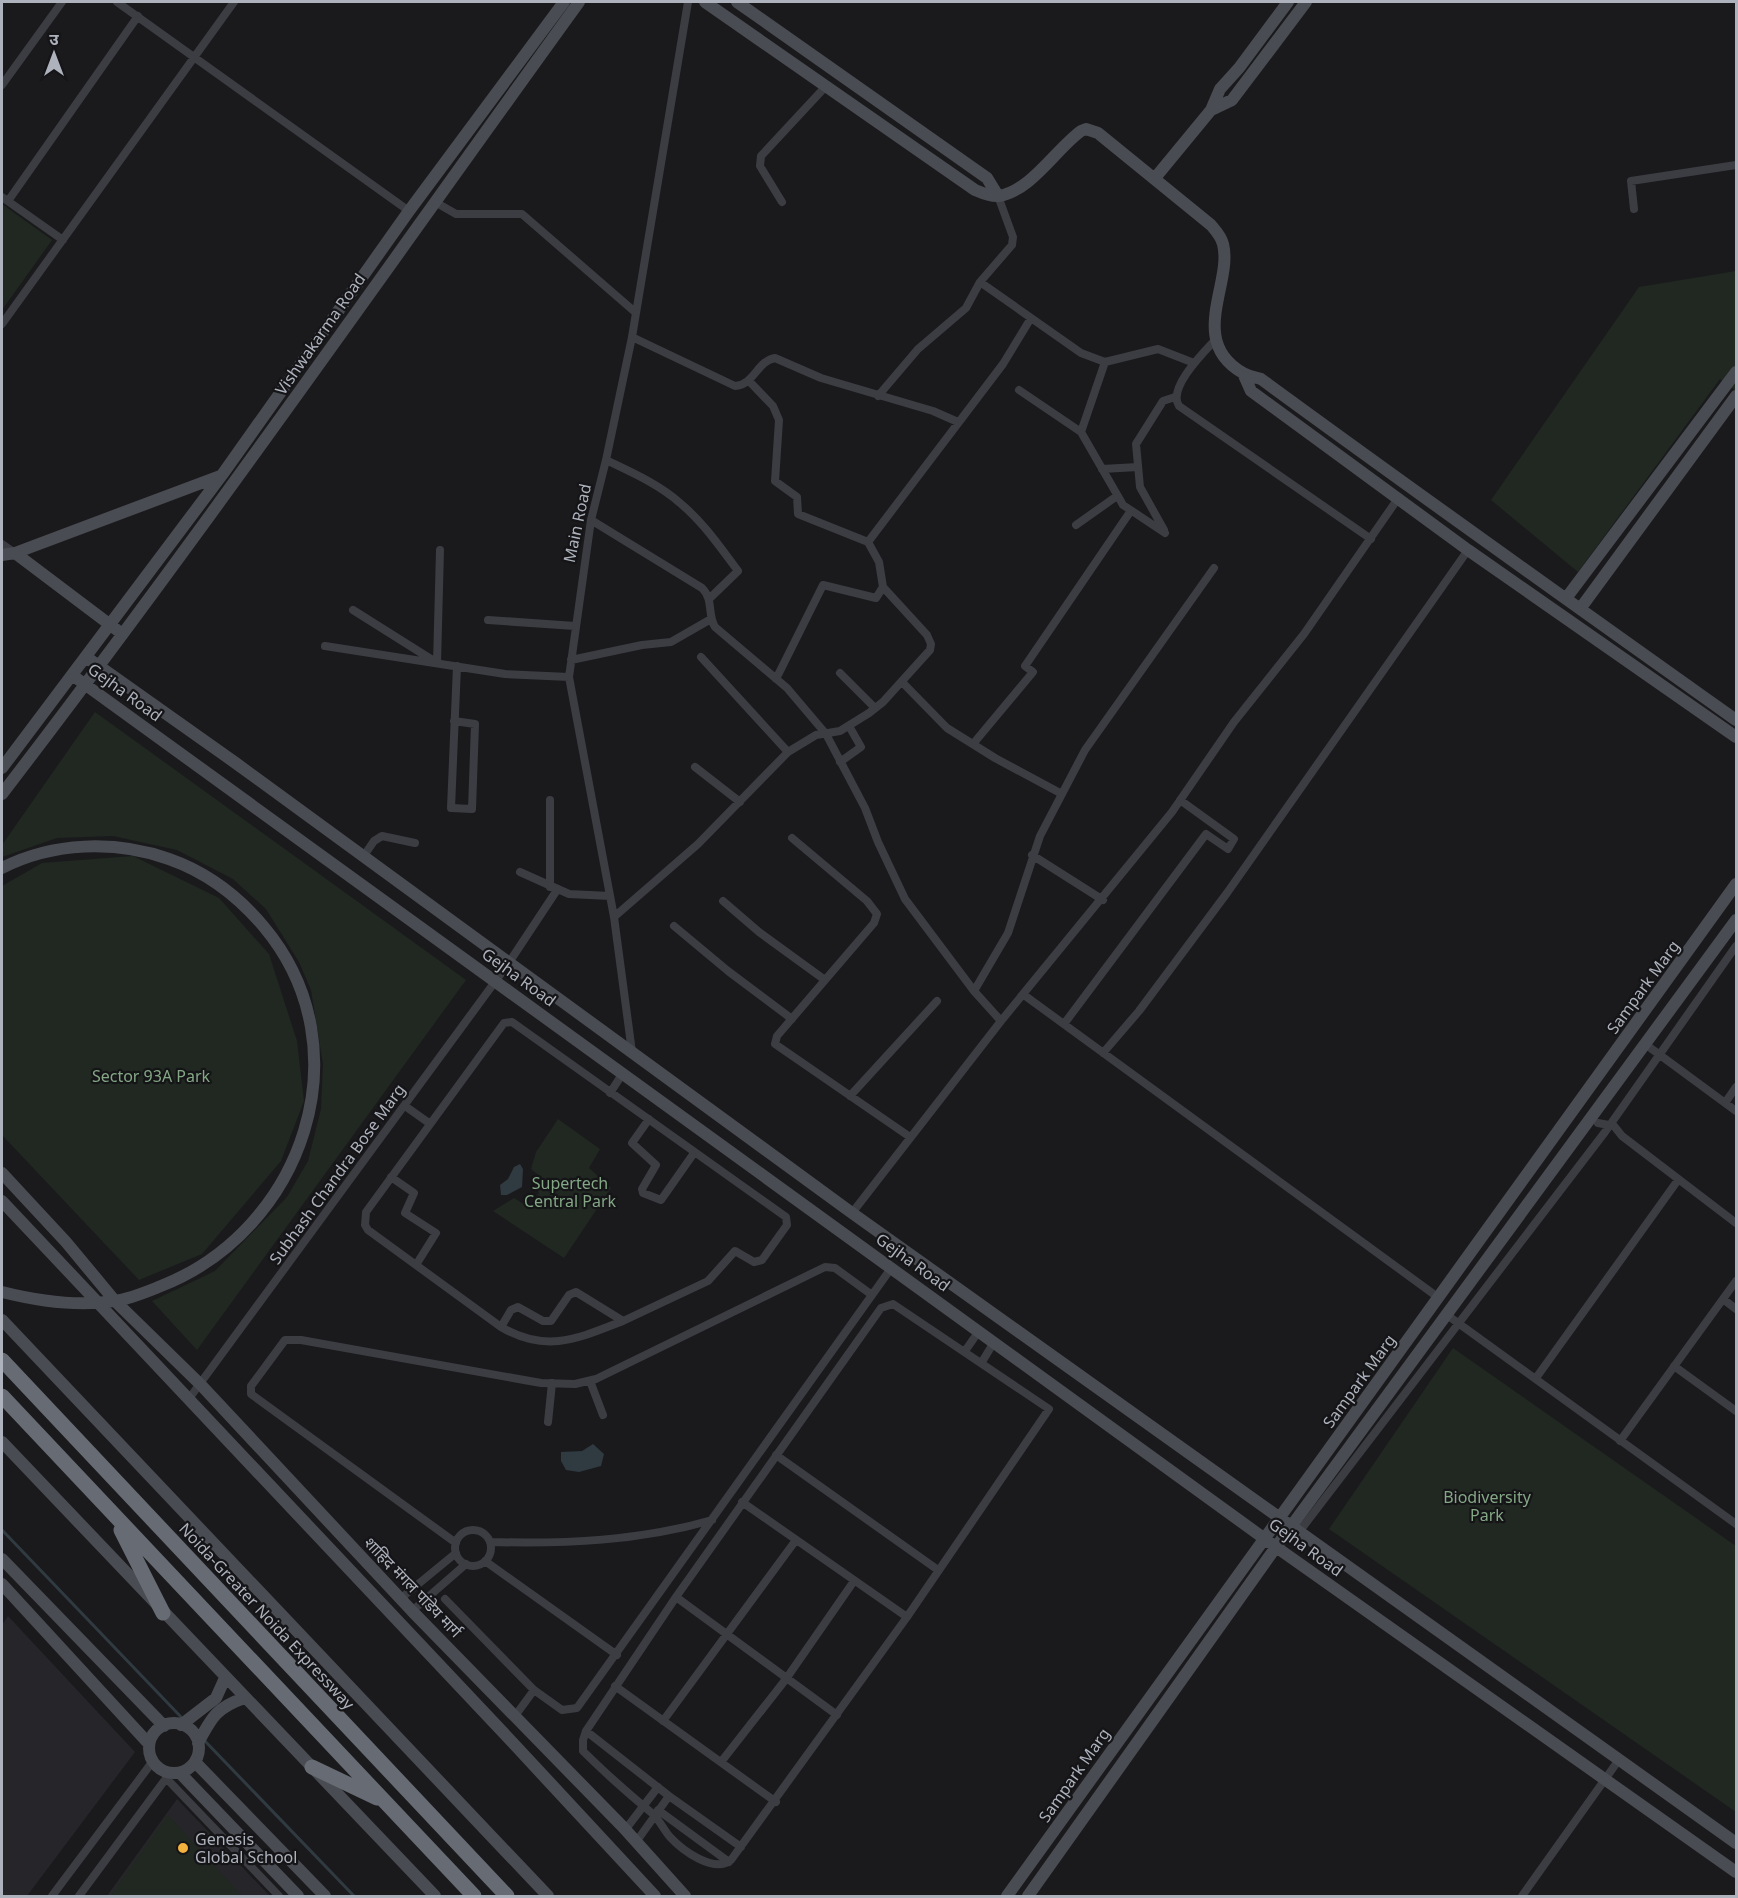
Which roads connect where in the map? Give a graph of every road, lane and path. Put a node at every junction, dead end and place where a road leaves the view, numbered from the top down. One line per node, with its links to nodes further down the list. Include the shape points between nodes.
1 (62, 2): 14 (street)
2 (117, 2): 11 (street)
3 (234, 2): 12 (street)
4 (564, 2): 23 (street, Vishwakarma Road)
5 (579, 2): 20 (street, Vishwakarma Road)
6 (688, 2): 28 (street, Main Road)
7 (705, 2): 15 (street)
8 (737, 2): 18 (street, via 987,178)
9 (1288, 2): 13 (street)
10 (1306, 2): 13 (street)
11 (138, 16): 12 (street); 19 (street)
12 (194, 57): 23 (street); 24 (street)
13 (1244, 72): 17 (street, via 1232,99 1211,110)
14 (2, 85)
15 (827, 85): 18 (street, via 975,190); 21 (street, via 761,156 760,166)
16 (1737, 165): 22 (street, via 1631,181)
17 (1155, 178): 18 (street, via 1098,133 1086,129 1029,181); 32 (street, via 1220,237 1224,257 1215,305)
18 (998, 196): 26 (street, via 1014,241)
19 (5, 199): 24 (street)
20 (435, 202): 27 (street, Vishwakarma Road); 28 (street, via 456,214 522,214)
21 (782, 202)
22 (1634, 209)
23 (409, 211): 25 (street, Vishwakarma Road)
24 (63, 240): 30 (street)
25 (365, 275): 27 (street); 47 (street, Vishwakarma Road)
26 (980, 282): 29 (street); 39 (street, via 966,308 918,349)
27 (375, 284): 74 (street, Vishwakarma Road)
28 (634, 312): 31 (street, Main Road)
29 (1031, 318): 33 (street, via 1081,353); 42 (street, via 1003,364)
30 (2, 322)
31 (632, 337): 37 (street, via 728,384 741,386); 44 (street, Main Road)
32 (1217, 338): 34 (street); 36 (street, via 1228,359)
33 (1105, 362): 34 (street, via 1158,349); 43 (street)
34 (1194, 363): 41 (street)
35 (1737, 372): 66 (street)
36 (1243, 373): 49 (street, via 1251,391); 50 (street, via 1261,379)
37 (749, 381): 39 (street, via 765,362 775,358); 56 (street, via 777,411 775,481 797,497 798,514)
38 (1019, 390): 43 (street)
39 (878, 396): 42 (street)
40 (1737, 396): 68 (street)
41 (1175, 397): 45 (street, via 1163,402 1136,444); 55 (street, via 1179,406)
42 (958, 422): 56 (street)
43 (1081, 432): 46 (street)
44 (606, 460): 53 (street, Main Road); 67 (street, via 679,502 738,571)
45 (1138, 467): 46 (street); 52 (street, via 1140,487 1165,533)
46 (1102, 469): 48 (street)
47 (222, 475): 61 (street); 72 (street, Vishwakarma Road)
48 (1117, 496): 52 (street); 54 (street)
49 (1399, 497): 51 (street); 55 (street)
50 (1423, 497): 51 (street); 60 (street)
51 (1414, 508): 59 (street)
52 (1130, 512): 94 (street, via 1025,666 1033,672)
53 (591, 520): 67 (street, via 702,588); 73 (street, Main Road)
54 (1076, 525)
55 (1371, 539): 102 (street)
56 (868, 542): 65 (street, via 879,562)
57 (2, 544): 61 (street)
58 (440, 550): 79 (street)
59 (1468, 550): 63 (street); 130 (street, via 1227,893)
60 (1497, 550): 63 (street); 66 (street)
61 (15, 553): 62 (street); 72 (street)
62 (2, 555)
63 (1489, 564): 93 (street)
64 (1214, 568): 100 (street, via 1085,750)
65 (883, 587): 85 (street, via 876,598 823,585); 86 (street, via 931,644 925,657)
66 (1567, 597): 68 (street)
67 (710, 598): 70 (street)
68 (1580, 609): 89 (street)
69 (353, 610): 79 (street)
70 (711, 619): 78 (street, via 671,642); 85 (street, via 715,627)
71 (488, 620): 73 (street)
72 (111, 625): 74 (street); 76 (street, Vishwakarma Road)
73 (575, 626): 78 (street, Main Road)
74 (123, 635): 81 (street, Vishwakarma Road)
75 (324, 646): 79 (street)
76 (86, 657): 81 (street, Gejha Road); 83 (street, Vishwakarma Road)
77 (701, 657): 95 (street)
78 (571, 660): 84 (street, Main Road)
79 (437, 663): 80 (street)
80 (457, 666): 84 (street, via 505,674); 90 (street)
81 (99, 667): 87 (street, Vishwakarma Road); 107 (street, Gejha Road)
82 (840, 673): 88 (street)
83 (72, 675): 87 (street, Gejha Road); 98 (street, Vishwakarma Road)
84 (569, 677): 112 (street, Main Road)
85 (776, 679): 92 (street)
86 (902, 682): 88 (street); 94 (street, via 947,728)
87 (86, 684): 99 (street, Vishwakarma Road); 120 (street, Gejha Road)
88 (875, 708): 91 (street)
89 (1737, 720)
90 (454, 721): 90 (street, via 451,808 472,809 475,724)
91 (849, 726): 92 (street); 96 (street, via 861,747)
92 (826, 734): 95 (street, via 801,742); 96 (street)
93 (1737, 737)
94 (973, 744): 100 (street)
95 (788, 752): 103 (street)
96 (840, 762): 122 (street, via 905,899)
97 (695, 767): 103 (street)
98 (2, 768)
99 (2, 794)
100 (1062, 794): 106 (street)
101 (550, 800): 111 (street)
102 (1180, 800): 113 (street); 127 (street, via 1234,839 1228,849 1206,834)
103 (740, 802): 115 (street, via 672,868)
104 (792, 838): 121 (street, via 877,914 874,923)
105 (415, 843): 107 (street, via 382,836)
106 (1032, 855): 113 (street); 122 (street, via 1008,933)
107 (363, 857): 119 (street, Gejha Road)
108 (2, 868): 160 (street, via 30,855 106,846 146,851 184,864 220,886 280,946 310,1022 315,1064 312,1103 303,1137 284,1180 250,1228 214,1259 185,1276)
109 (520, 872): 111 (street)
110 (1737, 884): 158 (street, Sampark Marg)
111 (554, 889): 112 (street, via 579,896); 119 (street, Subhash Chandra Bose Marg)
112 (610, 896): 115 (street, Main Road)
113 (1103, 900): 123 (street)
114 (723, 901): 121 (street)
115 (614, 916): 129 (street, Main Road)
116 (1737, 920): 128 (street, Sampark Marg)
117 (674, 926): 125 (street)
118 (1737, 946): 131 (street)
119 (508, 964): 120 (street, Subhash Chandra Bose Marg); 129 (street, Gejha Road)
120 (495, 980): 132 (street, Gejha Road); 137 (street, Subhash Chandra Bose Marg)
121 (825, 980): 125 (street)
122 (974, 991): 126 (street)
123 (1024, 995): 126 (street); 127 (street)
124 (938, 1001): 135 (street)
125 (792, 1019): 135 (street, via 775,1040 778,1048)
126 (1001, 1022): 145 (street)
127 (1064, 1024): 130 (street)
128 (1646, 1044): 131 (street); 140 (street, Sampark Marg)
129 (632, 1052): 151 (street, Gejha Road)
130 (1103, 1053): 158 (street)
131 (1660, 1054): 136 (street); 142 (street)
132 (623, 1072): 134 (street); 154 (street, Gejha Road)
133 (1737, 1087): 136 (street)
134 (610, 1093): 139 (street); 141 (street, via 517,1024 507,1021)
135 (850, 1096): 145 (street)
136 (1725, 1103): 138 (street)
137 (405, 1106): 141 (street); 177 (street, Subhash Chandra Bose Marg)
138 (1737, 1112)
139 (649, 1119): 146 (street); 146 (street, via 632,1143 656,1165 643,1193 661,1200)
140 (1595, 1120): 142 (street); 143 (street); 163 (street, Sampark Marg)
141 (429, 1123): 148 (street)
142 (1611, 1124): 143 (street); 144 (street)
143 (1605, 1132): 144 (street); 166 (street)
144 (1622, 1136): 149 (street)
145 (910, 1137): 151 (street)
146 (694, 1153): 165 (street, via 786,1217 787,1225 759,1263 735,1251 708,1281)
147 (2, 1173): 160 (street, शाहिद मंगल पांडेय मार्ग)
148 (391, 1177): 153 (street, via 366,1212 364,1225); 153 (street, via 414,1193 405,1213 436,1233)
149 (1678, 1180): 152 (street); 174 (street)
150 (2, 1201): 161 (street)
151 (852, 1213): 188 (street, Gejha Road)
152 (1737, 1223)
153 (416, 1265): 167 (street)
154 (892, 1267): 157 (street); 168 (street, Gejha Road)
155 (1737, 1281): 159 (street)
156 (2, 1292): 161 (street, via 47,1301)
157 (872, 1295): 175 (street, via 835,1268 825,1267); 189 (street)
158 (1439, 1298): 188 (street, Sampark Marg)
159 (1723, 1299): 162 (street); 173 (street)
160 (115, 1301): 161 (street); 177 (street, शाहिद मंगल पांडेय मार्ग)
161 (95, 1303): 179 (street)
162 (1737, 1309)
163 (1447, 1315): 166 (street); 191 (street, Sampark Marg)
164 (2, 1320): 254 (street)
165 (623, 1321): 167 (street, via 566,1342 523,1336); 167 (street, via 576,1292 569,1295 551,1321 543,1321 518,1307 511,1310)
166 (1458, 1322): 174 (street); 191 (street)
167 (501, 1327)
168 (978, 1331): 169 (street, Gejha Road); 170 (street)
169 (994, 1342): 172 (street); 192 (street, Gejha Road)
170 (965, 1351): 172 (street); 185 (street, via 900,1306 884,1306)
171 (2, 1360): 253 (highway, Noida-Greater Noida Expressway)
172 (981, 1362): 201 (street, via 1049,1409)
173 (1674, 1366): 180 (street); 183 (street)
174 (1536, 1378): 183 (street)
175 (590, 1381): 176 (street); 181 (street)
176 (552, 1383): 182 (street); 195 (street, via 291,1338 281,1344 251,1386 251,1394)
177 (201, 1385): 179 (street, Subhash Chandra Bose Marg); 207 (street, शाहिद मंगल पांडेय मार्ग)
178 (2, 1396): 187 (highway)
179 (188, 1400): 255 (street)
180 (1737, 1411)
181 (603, 1415)
182 (548, 1422)
183 (1620, 1441): 190 (street)
184 (2, 1442): 210 (street)
185 (776, 1455): 186 (street); 201 (street)
186 (742, 1502): 193 (street); 206 (street)
187 (113, 1514): 210 (highway); 236 (highway)
188 (1279, 1519): 191 (street, Gejha Road); 192 (street, Sampark Marg)
189 (713, 1520): 194 (street, via 616,1540); 213 (street)
190 (1737, 1524)
191 (1295, 1530): 196 (street, Sampark Marg); 228 (street, Gejha Road)
192 (1265, 1538): 196 (street, Gejha Road); 257 (street, Sampark Marg)
193 (796, 1540): 203 (street); 212 (street)
194 (490, 1542): 195 (street, via 480,1531 470,1530); 199 (street)
195 (456, 1543): 197 (street)
196 (1276, 1547): 233 (street, Gejha Road); 258 (street, Sampark Marg)
197 (456, 1553): 200 (street); 202 (street)
198 (2, 1559): 223 (street)
199 (485, 1561): 200 (street); 213 (street)
200 (466, 1564): 205 (street)
201 (938, 1570): 211 (street)
202 (431, 1576): 205 (street); 207 (street)
203 (854, 1581): 211 (street); 215 (street)
204 (2, 1584): 226 (street, via 18,1611)
205 (441, 1587): 209 (street)
206 (676, 1597): 212 (street); 216 (street)
207 (400, 1599): 209 (street, शाहिद मंगल पांडेय मार्ग)
208 (445, 1599): 217 (street)
209 (412, 1611): 220 (street, शाहिद मंगल पांडेय मार्ग)
210 (163, 1613): 214 (street)
211 (907, 1617): 219 (street)
212 (728, 1635): 215 (street); 221 (street)
213 (617, 1655): 217 (street, via 572,1710 562,1710)
214 (225, 1678): 218 (street); 222 (street, via 216,1698)
215 (786, 1679): 219 (street); 230 (street)
216 (615, 1686): 221 (street); 224 (street)
217 (534, 1690): 220 (street)
218 (244, 1698): 225 (street, via 215,1713); 231 (street)
219 (837, 1715): 237 (street)
220 (515, 1716): 240 (street, शाहिद मंगल पांडेय मार्ग)
221 (663, 1721): 230 (street)
222 (181, 1725): 223 (street); 225 (street, via 189,1728)
223 (164, 1726): 226 (street, via 154,1733)
224 (586, 1731): 234 (street); 238 (street, via 583,1751)
225 (198, 1743): 229 (street)
226 (149, 1744): 227 (street)
227 (153, 1761): 232 (street); 246 (street)
228 (1618, 1761): 233 (street); 242 (street, Gejha Road)
229 (195, 1762): 232 (street); 250 (street)
230 (721, 1762): 237 (street)
231 (312, 1767): 236 (highway); 251 (street)
232 (172, 1775): 247 (street); 248 (street); 249 (street)
233 (1604, 1780): 245 (street, Gejha Road); 259 (street)
234 (658, 1786): 235 (street); 238 (street)
235 (669, 1796): 239 (street); 243 (street)
236 (385, 1802): 252 (highway)
237 (776, 1802): 243 (street)
238 (643, 1807): 239 (street); 240 (street)
239 (656, 1813): 241 (street); 244 (street); 244 (street, via 671,1838 693,1855 719,1865)
240 (625, 1830): 241 (street, शाहिद मंगल पांडेय मार्ग)
241 (636, 1842): 256 (street, शाहिद मंगल पांडेय मार्ग)
242 (1737, 1844)
243 (741, 1847): 244 (street)
244 (729, 1862)
245 (1737, 1872)
246 (52, 1896)
247 (79, 1896)
248 (279, 1896)
249 (298, 1896)
250 (325, 1896)
251 (435, 1896)
252 (474, 1896)
253 (507, 1896)
254 (548, 1896)
255 (655, 1896)
256 (685, 1896)
257 (1007, 1896)
258 (1029, 1896)
259 (1522, 1896)

